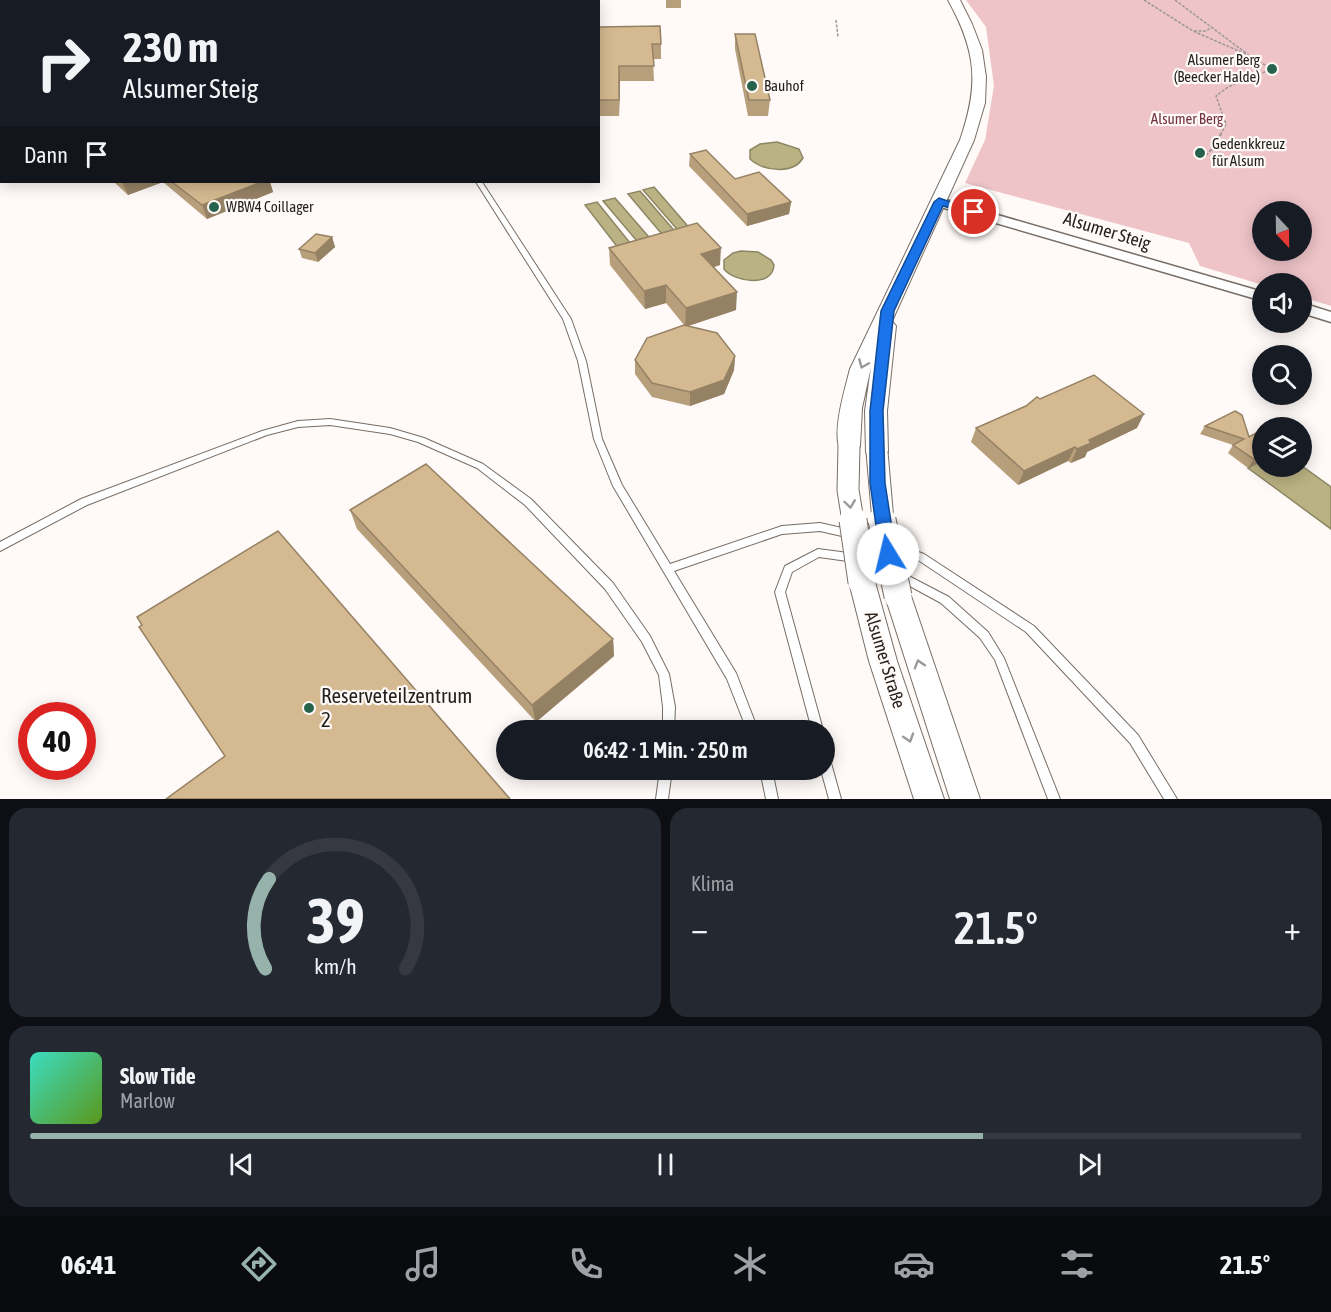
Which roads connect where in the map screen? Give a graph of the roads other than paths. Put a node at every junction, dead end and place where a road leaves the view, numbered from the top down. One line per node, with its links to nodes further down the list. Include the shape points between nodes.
1 (954, 0): 3 (street, Alsumer Straße, via 976,52 978,101 967,140)
2 (480, 183): 9 (lane, via 567,319 582,361 597,439 618,486)
3 (939, 202): 4 (street, Alsumer Steig); 5 (street, Alsumer Straße)
4 (1252, 294)
5 (888, 311): 19 (street, Alsumer Straße, one-way to 19, bridge, via 860,369 851,408 848,490 862,582 883,661); 20 (street, Alsumer Straße, one-way to 5, bridge, via 924,680 888,554 879,495 876,411)
6 (1312, 311): 7 (street)
7 (1331, 316)
8 (0, 547): 10 (lane, via 122,486 298,424 358,424 421,440 480,466 528,502 609,586 646,639 664,674)
9 (667, 569): 11 (lane, via 732,677); 22 (lane, via 782,530 820,527 869,538 921,557 1030,629 1134,739)
10 (669, 720)
11 (748, 720)
12 (814, 720): 21 (lane, via 780,592 788,569 818,553 871,560 945,600 984,635 999,658)
13 (665, 780): 16 (lane)
14 (768, 780): 17 (lane)
15 (830, 780): 18 (lane)
16 (662, 799)
17 (772, 799)
18 (835, 799)
19 (929, 799)
20 (965, 799)
21 (1054, 799)
22 (1171, 799)

